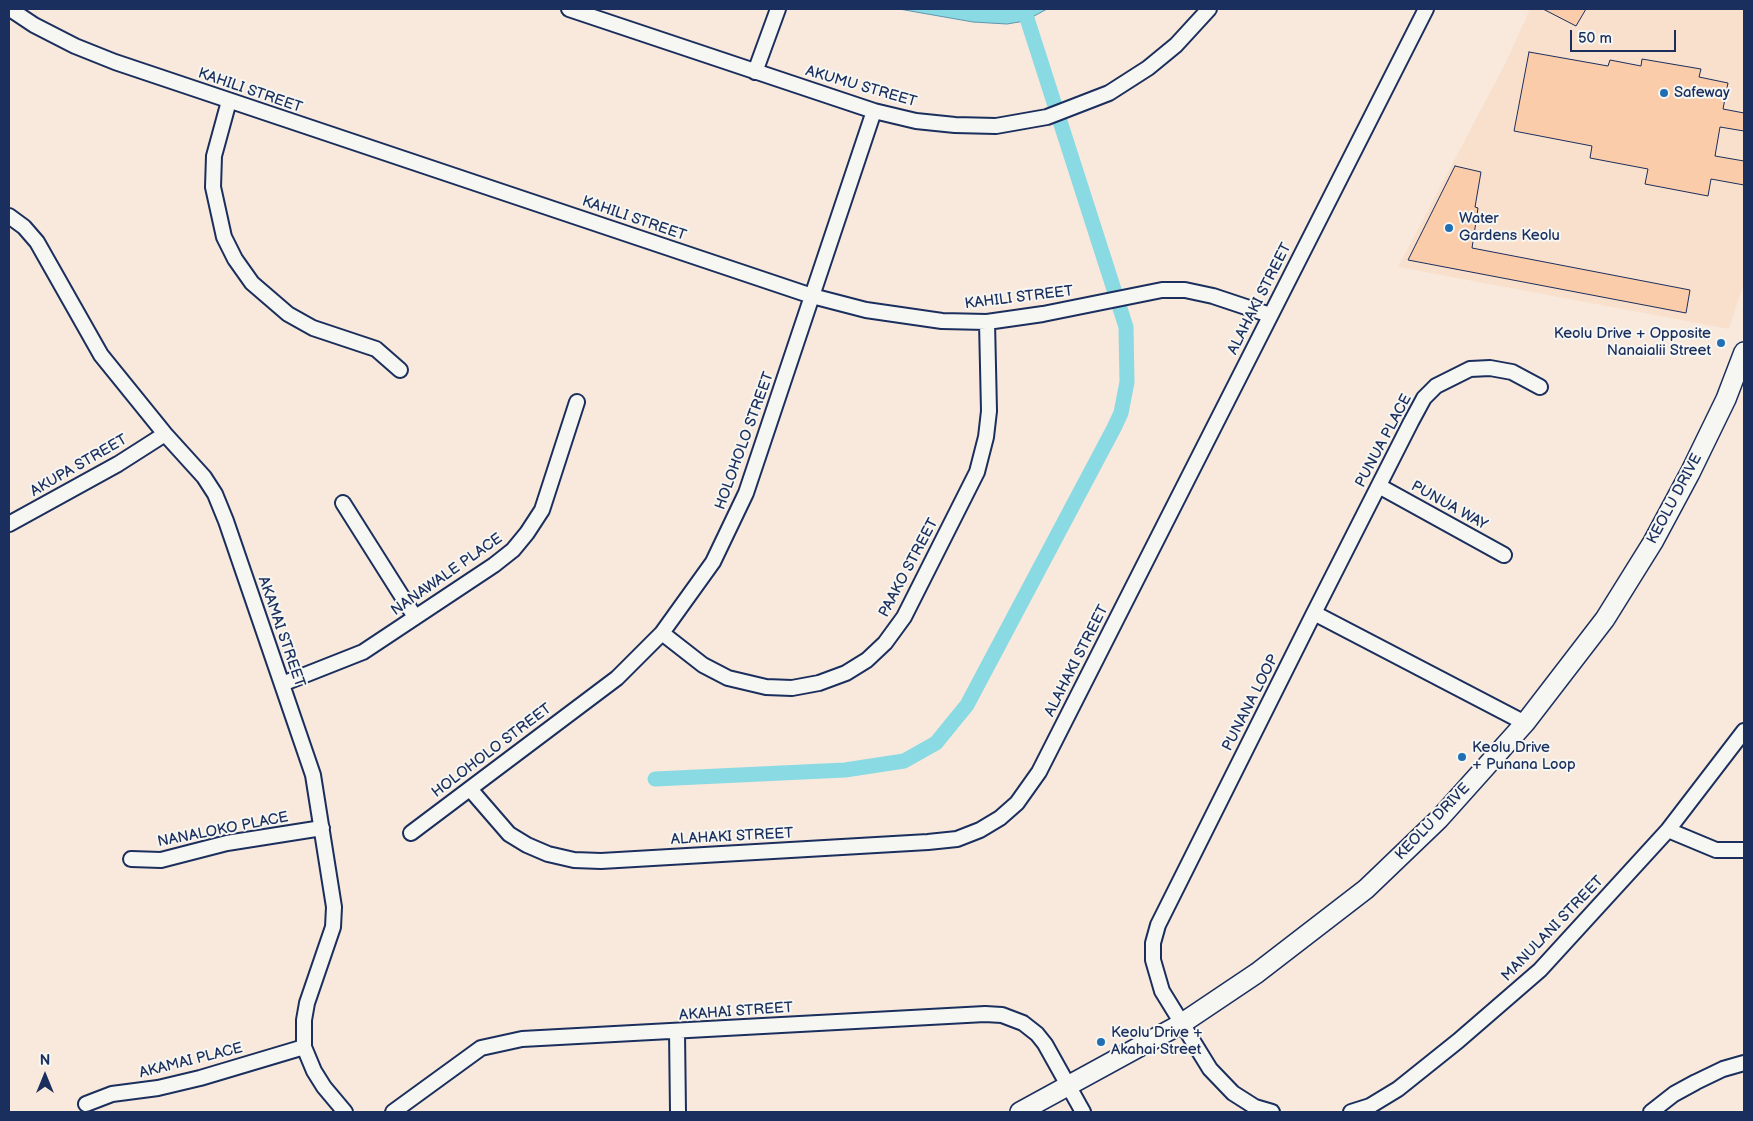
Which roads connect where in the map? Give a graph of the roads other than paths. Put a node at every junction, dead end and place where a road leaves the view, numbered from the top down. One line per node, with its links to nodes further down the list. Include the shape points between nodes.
1 (10, 9): 7 (street, KAHILI STREET, via 76,46)
2 (568, 9): 6 (street, AKUMU STREET)
3 (778, 9): 6 (street)
4 (1209, 9): 8 (street, AKUMU STREET, via 1176,45 1148,68 1109,92 1047,116 996,126 955,125)
5 (1426, 9): 11 (street, ALAHAKI STREET)
6 (755, 72): 8 (street, AKUMU STREET)
7 (229, 101): 10 (street, KAHILI STREET); 14 (street, via 214,156 213,187 224,237 235,259 252,283 288,314 313,328 376,350)
8 (874, 111): 10 (street, HOLOHOLO STREET)
9 (9, 216): 17 (street, AKAMAI STREET, via 24,226 37,242 101,355)
10 (812, 296): 12 (street, KAHILI STREET, via 905,318); 24 (street, HOLOHOLO STREET, via 742,501 713,562)
11 (1270, 315): 12 (street, KAHILI STREET, via 1213,296 1185,290 1162,290 1094,305); 28 (street, ALAHAKI STREET, via 1039,772 1017,803 980,830 957,839 928,842 574,860 548,854 509,834)
12 (987, 322): 24 (street, PAAKO STREET, via 990,411 977,472 904,617 885,643 846,673 819,683 792,688 766,687 728,678 704,666)
13 (1744, 352): 26 (main road, KEOLU DRIVE, via 1718,416 1653,542 1604,619)
14 (400, 370)
15 (1540, 387): 18 (street, PUNUA PLACE, via 1512,372 1490,368 1470,369 1436,386 1424,398)
16 (577, 402): 23 (street, NANAWALE PLACE, via 549,492 527,533 494,565)
17 (165, 434): 20 (street, AKUPA STREET); 25 (street, AKAMAI STREET, via 215,494)
18 (1379, 486): 21 (street, PUNUA WAY); 22 (street, PUNUA PLACE)
19 (343, 503): 23 (street)
20 (9, 524)
21 (1504, 555)
22 (1314, 613): 26 (street); 34 (street, PUNANA LOOP, via 1158,925 1153,943 1156,976)
23 (416, 617): 25 (street, NANAWALE PLACE, via 363,652)
24 (662, 634): 28 (street, HOLOHOLO STREET, via 617,678)
25 (282, 684): 29 (street, AKAMAI STREET, via 313,774)
26 (1525, 723): 34 (main road, KEOLU DRIVE, via 1439,819 1366,889 1257,973)
27 (1744, 731): 30 (street, MANULANI STREET)
28 (470, 789): 31 (street, HOLOHOLO STREET)
29 (322, 828): 33 (street, NANALOKO PLACE, via 234,841 161,860); 36 (street, AKAMAI STREET, via 334,907 333,927 307,1003)
30 (1668, 830): 32 (street, via 1716,850); 46 (street, MANULANI STREET, via 1540,970 1398,1089 1370,1106)
31 (411, 833)
32 (1744, 850)
33 (130, 859)
34 (1181, 1024): 38 (main road, KEOLU DRIVE); 45 (street, via 1219,1080 1255,1107)
35 (677, 1032): 38 (street, AKAHAI STREET, via 930,1016 1002,1015 1023,1023 1037,1034); 41 (street, AKAHAI STREET, via 522,1039 481,1048); 42 (street)
36 (304, 1046): 39 (street, AKAMAI PLACE, via 200,1078 112,1094); 40 (street, AKAMAI STREET, via 319,1079)
37 (1744, 1063): 47 (street, via 1696,1082)
38 (1069, 1086): 43 (main road, KEOLU DRIVE); 44 (street, AKAHAI STREET)
39 (86, 1104)
40 (345, 1112)
41 (393, 1112)
42 (678, 1112)
43 (1020, 1112)
44 (1082, 1112)
45 (1272, 1112)
46 (1351, 1112)
47 (1650, 1112)

